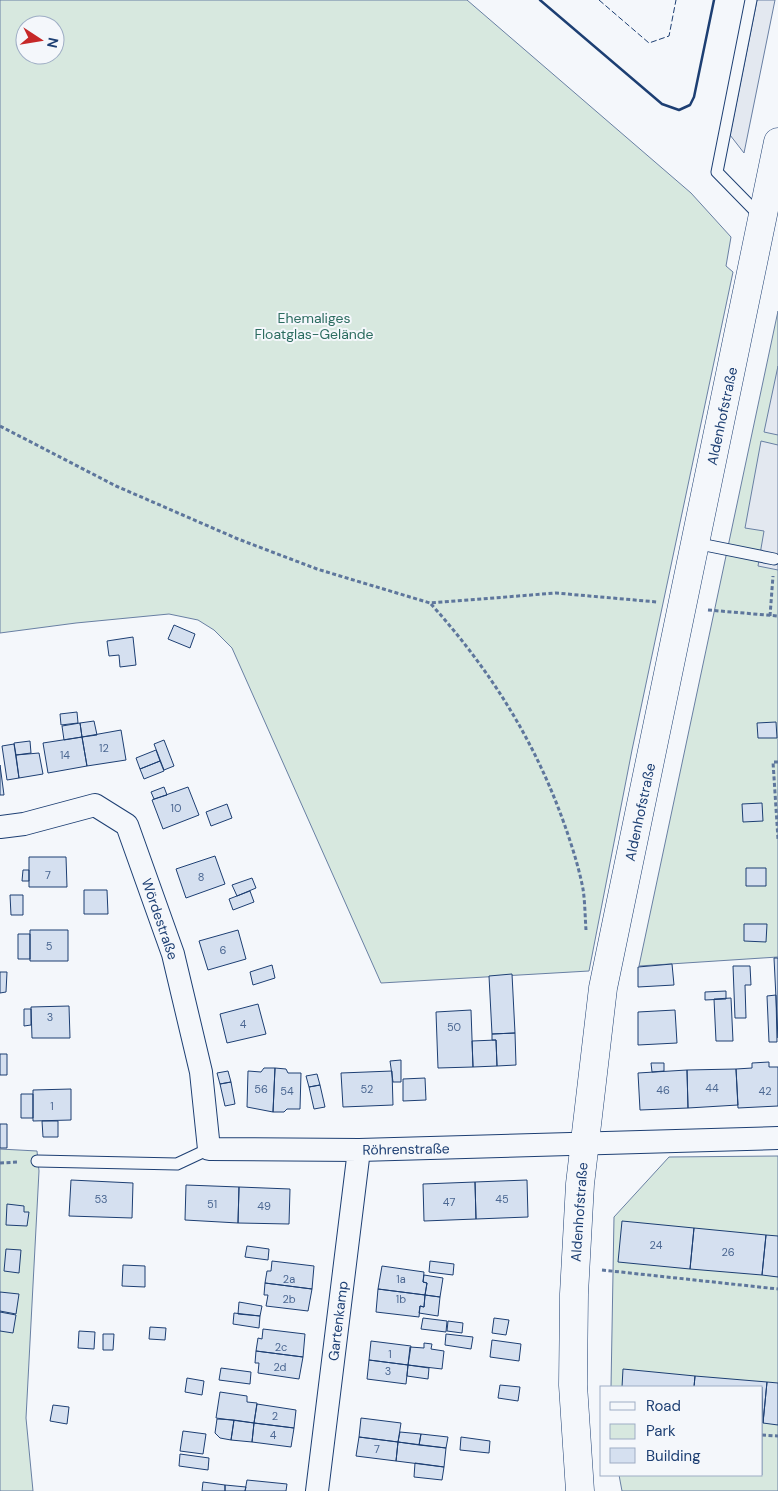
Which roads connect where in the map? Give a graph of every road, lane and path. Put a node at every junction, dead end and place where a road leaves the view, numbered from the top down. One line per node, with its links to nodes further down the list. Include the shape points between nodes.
1 (751, 0): 3 (lane, via 717,172)
2 (778, 142): 3 (street, Aldenhofstraße)
3 (762, 218): 5 (street, Aldenhofstraße)
4 (0, 426): 7 (path, via 116,486 238,539 317,569)
5 (695, 543): 6 (lane); 8 (street, Aldenhofstraße)
6 (774, 559): 9 (path)
7 (430, 603): 8 (path, via 556,593); 14 (path, via 459,634 488,673 526,734 553,792 569,840 582,888)
8 (683, 606): 9 (path); 16 (street, Aldenhofstraße, via 603,988)
9 (770, 616): 10 (path)
10 (778, 616)
11 (778, 762): 13 (path, via 773,762)
12 (0, 827): 17 (street, Wördestraße, via 95,805 127,825 173,954 201,1072)
13 (778, 839)
14 (586, 932)
15 (778, 1138): 16 (street, Röhrenstraße)
16 (584, 1145): 18 (street, Röhrenstraße); 20 (street, Aldenhofstraße)
17 (209, 1149): 18 (street, Röhrenstraße); 19 (lane, Röhrenstraße, via 177,1164)
18 (359, 1150): 24 (street, Gartenkamp)
19 (37, 1160)
20 (576, 1267): 21 (path); 25 (street, Aldenhofstraße, via 574,1386)
21 (778, 1289)
22 (763, 1435): 23 (path)
23 (778, 1436)
24 (317, 1491)
25 (580, 1491)

